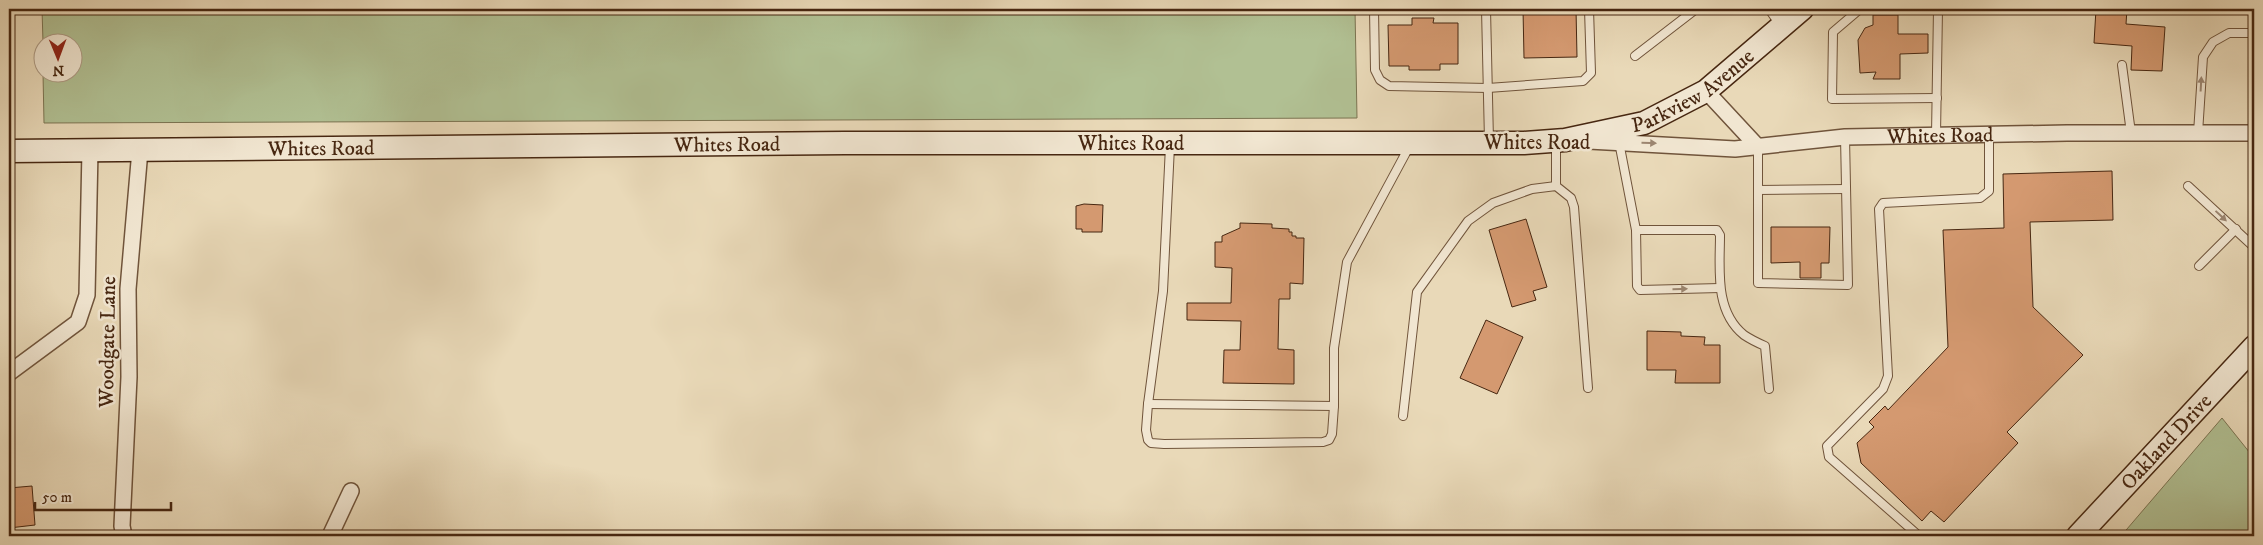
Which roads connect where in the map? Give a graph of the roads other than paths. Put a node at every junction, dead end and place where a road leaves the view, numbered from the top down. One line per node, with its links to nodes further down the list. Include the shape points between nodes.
1 (1374, 9): 12 (lane, via 1374,70 1388,86)
2 (1486, 9): 12 (lane)
3 (1589, 9): 12 (lane, via 1591,73 1583,81)
4 (1696, 9): 10 (lane)
5 (1802, 9): 8 (street, Parkview Avenue)
6 (1860, 9): 14 (lane, via 1833,32 1832,99)
7 (1938, 9): 14 (lane)
8 (1775, 18): 13 (street, Parkview Avenue)
9 (2254, 33): 16 (lane, one-way to 9, via 2203,57 2212,42 2229,33)
10 (1635, 56)
11 (2122, 65): 15 (lane)
12 (1488, 88): 25 (lane)
13 (1706, 91): 21 (street, Parkview Avenue, via 1644,123); 26 (street)
14 (1937, 98): 19 (lane)
15 (2131, 133): 16 (street, Whites Road); 18 (street, Whites Road)
16 (2198, 133): 17 (street, Whites Road)
17 (2254, 133)
18 (1989, 134): 19 (street, Whites Road); 49 (lane, via 1989,190 1980,198 1883,203 1880,209 1888,376 1883,389 1827,446 1829,457)
19 (1936, 135): 20 (street, Whites Road)
20 (1845, 137): 26 (street, Whites Road); 32 (lane)
21 (1560, 141): 22 (street, Whites Road); 25 (street, Whites Road); 30 (lane)
22 (1619, 142): 26 (street, Whites Road, one-way to 26, via 1735,149); 34 (lane)
23 (1170, 143): 24 (street, Whites Road); 29 (street, Whites Road); 43 (lane, via 1164,291)
24 (1411, 143): 25 (street, Whites Road); 44 (lane, via 1347,262 1334,348)
25 (1488, 143)
26 (1758, 147): 33 (lane)
27 (9, 150): 28 (street, Whites Road)
28 (90, 150): 29 (street, Whites Road); 40 (street, Woodgate Lane, via 87,295 78,322)
29 (140, 150): 47 (street, Woodgate Lane, via 128,289)
30 (1556, 186): 41 (lane, via 1571,198 1574,206); 45 (lane, via 1532,189 1493,203 1468,221 1417,292)
31 (2188, 186): 35 (lane, one-way to 35)
32 (1846, 189): 33 (lane); 33 (lane, via 1848,286 1758,283)
33 (1758, 190)
34 (1636, 230): 38 (lane, via 1717,230 1720,234); 38 (lane, one-way to 38, via 1637,286 1640,290)
35 (2236, 230): 36 (lane); 37 (lane)
36 (2254, 247)
37 (2199, 266)
38 (1720, 288): 42 (lane, via 1728,314 1743,334 1765,346)
39 (2254, 347): 50 (street, Oakland Drive)
40 (9, 373)
41 (1588, 388)
42 (1770, 389)
43 (1148, 404): 44 (lane); 44 (lane, via 1148,440 1164,444 1323,442 1332,434)
44 (1334, 406)
45 (1403, 416)
46 (351, 492): 48 (street)
47 (124, 536)
48 (330, 536)
49 (1918, 536)
50 (2078, 536)

